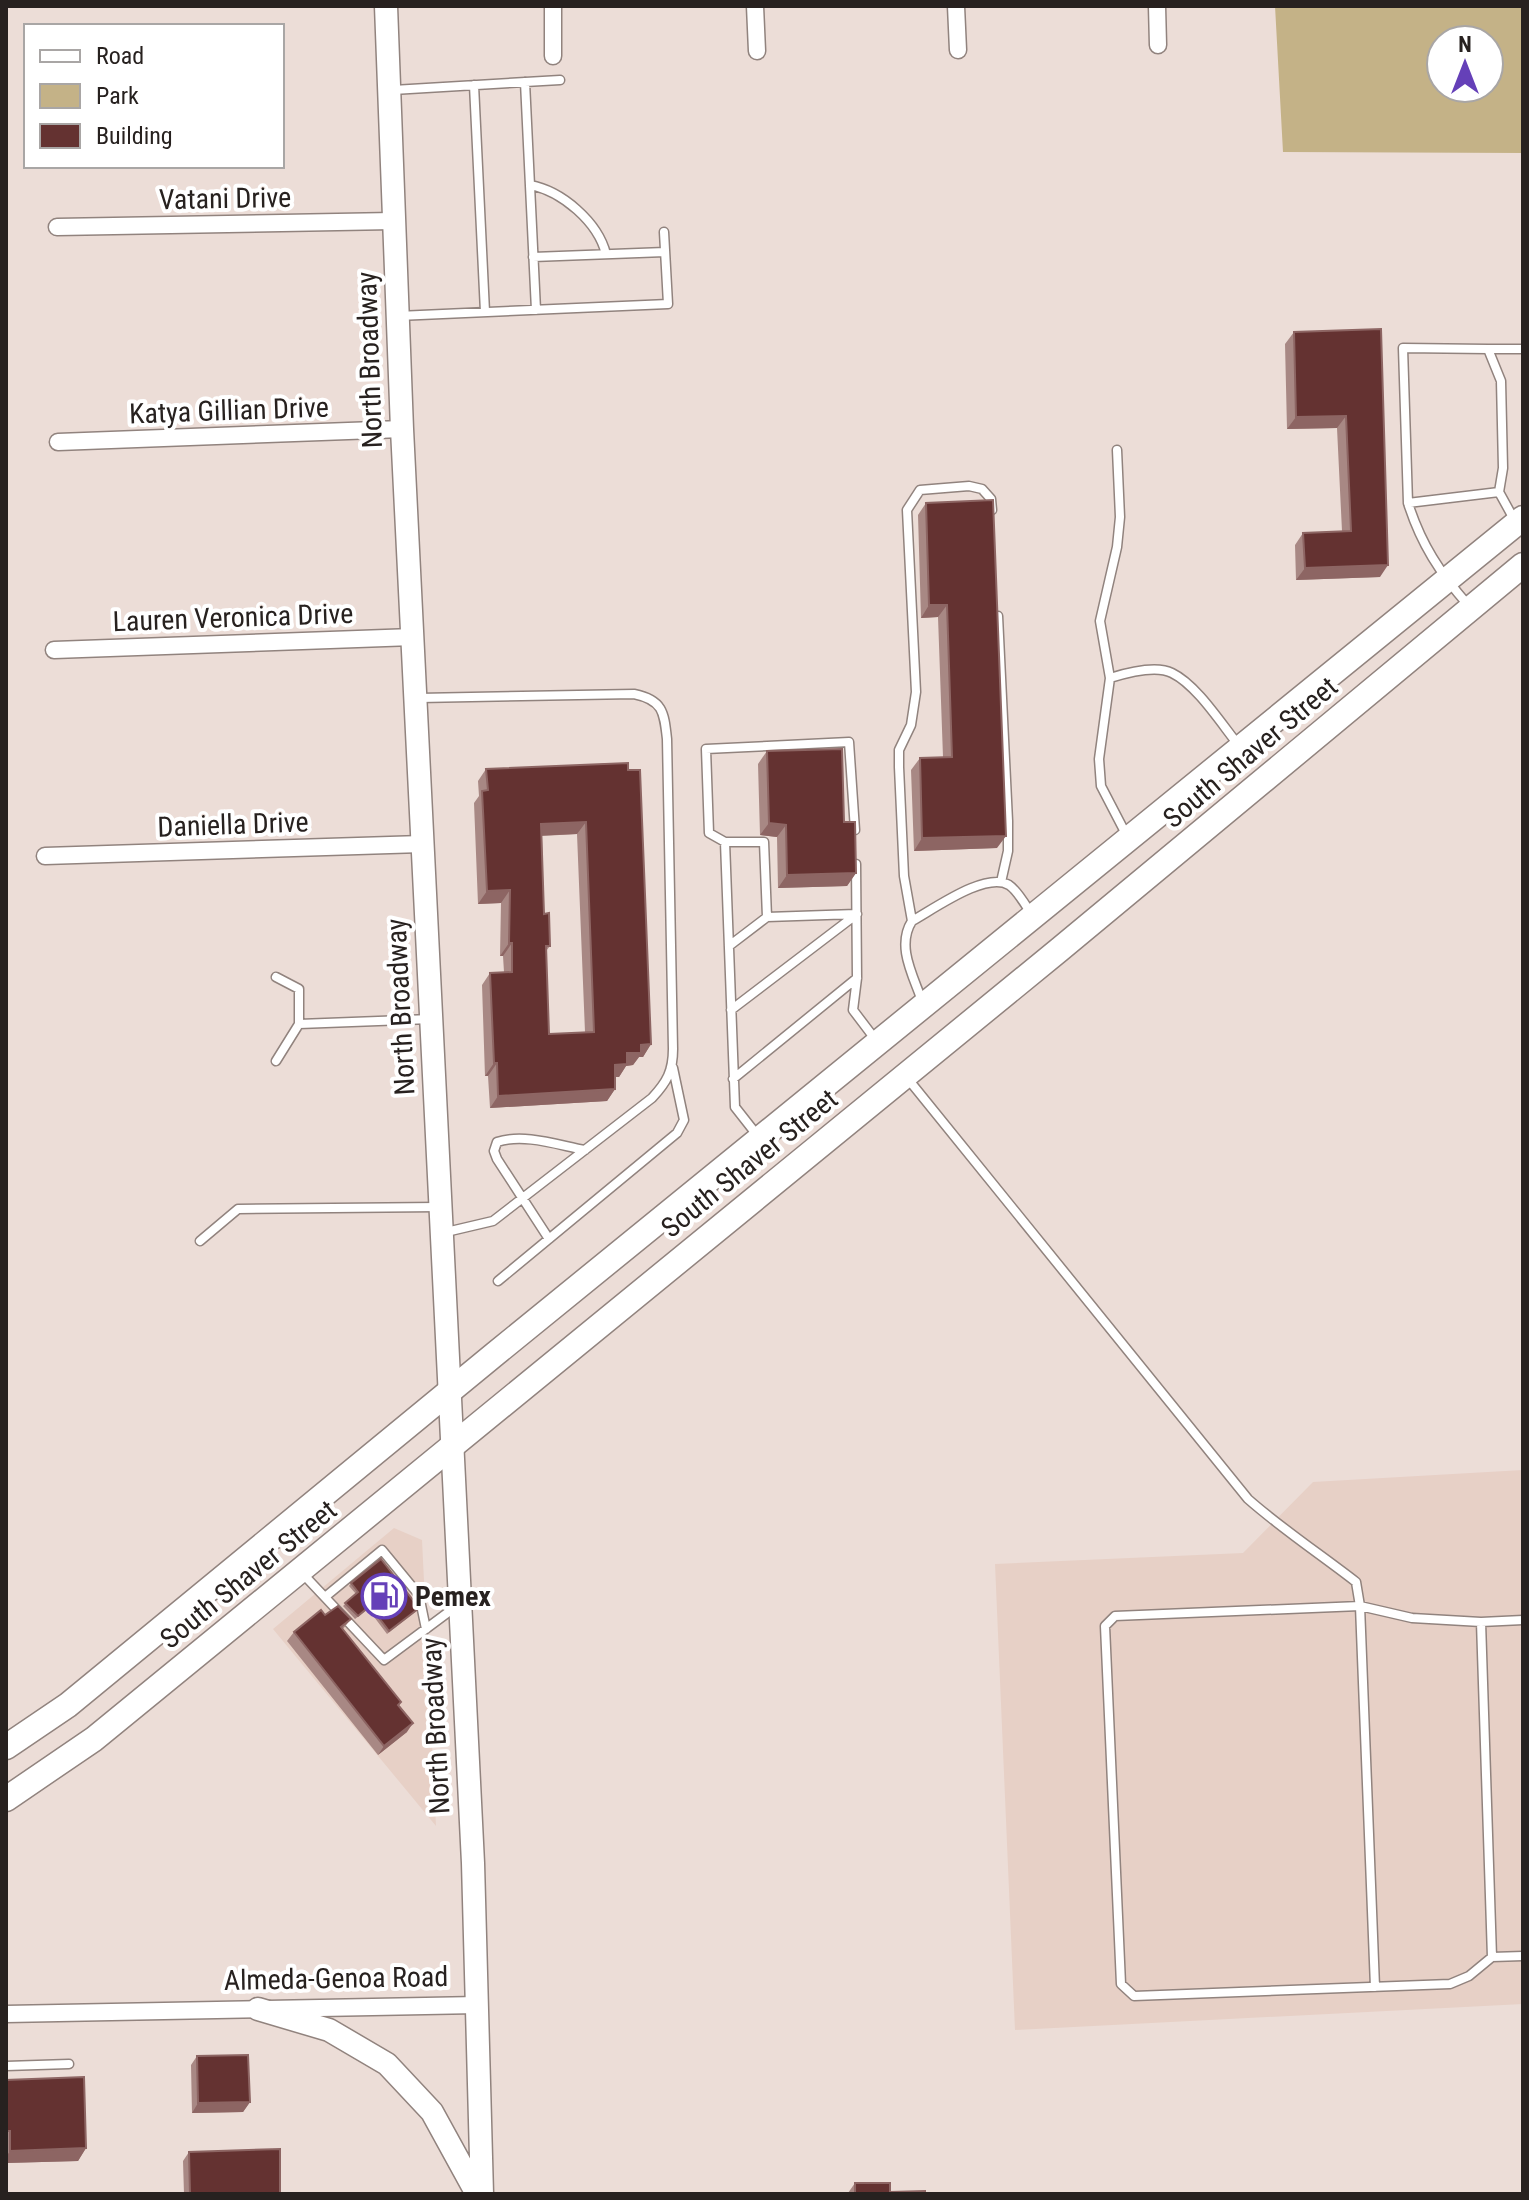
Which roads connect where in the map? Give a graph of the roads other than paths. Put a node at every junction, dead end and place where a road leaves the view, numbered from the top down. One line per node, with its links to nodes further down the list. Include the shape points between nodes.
1 (386, 6): 13 (street, North Broadway)
2 (553, 6): 9 (street)
3 (755, 6): 8 (street)
4 (956, 6): 7 (street)
5 (1157, 6): 6 (street)
6 (1158, 45)
7 (958, 50)
8 (757, 51)
9 (553, 56)
10 (560, 80): 11 (lane)
11 (525, 82): 12 (lane); 14 (lane)
12 (474, 85): 13 (lane); 22 (lane)
13 (389, 90): 15 (street, North Broadway)
14 (530, 185): 19 (lane, via 552,192 592,225); 20 (lane)
15 (393, 221): 16 (street, Vatani Drive); 23 (street, North Broadway)
16 (57, 227)
17 (664, 232): 18 (lane)
18 (665, 252): 19 (lane); 21 (lane, via 668,304)
19 (606, 254): 20 (lane)
20 (533, 257): 21 (lane)
21 (536, 310): 22 (lane)
22 (485, 312): 23 (lane)
23 (397, 316): 26 (street, North Broadway)
24 (1488, 349): 25 (lane); 29 (lane, via 1501,381); 30 (lane, via 1403,348)
25 (1523, 349)
26 (402, 429): 27 (street, Katya Gillian Drive); 37 (street, North Broadway)
27 (58, 442)
28 (1117, 450): 39 (lane, via 1120,517 1100,621)
29 (1499, 492): 30 (lane); 32 (lane)
30 (1408, 503): 34 (lane, via 1418,535)
31 (992, 514): 53 (lane, via 991,499 982,489 969,486 920,490 907,510 916,692 899,767 904,876)
32 (1519, 521): 34 (main road, South Shaver Street)
33 (1523, 565): 36 (main road, South Shaver Street)
34 (1446, 580): 36 (lane); 41 (main road, South Shaver Street)
35 (997, 606): 49 (lane, via 1008,821)
36 (1471, 608): 42 (main road, South Shaver Street)
37 (413, 637): 38 (street, Lauren Veronica Drive); 40 (street, North Broadway)
38 (54, 650)
39 (1110, 678): 41 (lane, via 1169,671 1188,684); 43 (lane, via 1099,759 1101,786)
40 (415, 699): 46 (street, North Broadway); 64 (lane, via 634,694 651,697 660,706 667,739)
41 (1240, 748): 42 (main road); 43 (main road, South Shaver Street)
42 (1264, 779): 55 (main road, South Shaver Street)
43 (1128, 839): 51 (main road, South Shaver Street)
44 (725, 842): 45 (lane, via 709,833 706,749 849,742); 52 (lane, via 764,842); 54 (lane)
45 (855, 842)
46 (422, 844): 47 (street, Daniella Drive); 60 (street, North Broadway)
47 (45, 856)
48 (856, 857): 50 (lane)
49 (1001, 882): 51 (lane, via 1011,886); 53 (lane, via 983,882)
50 (857, 914): 52 (lane); 57 (lane); 59 (lane)
51 (1033, 916): 55 (main road); 58 (main road, South Shaver Street)
52 (767, 917): 54 (lane)
53 (912, 921): 58 (lane, via 905,932 905,954)
54 (729, 946): 59 (lane)
55 (1059, 950): 65 (main road, South Shaver Street)
56 (276, 977): 61 (lane, via 299,989)
57 (857, 978): 62 (lane, via 853,1010); 66 (lane)
58 (923, 1006): 62 (main road, South Shaver Street)
59 (731, 1010): 66 (lane)
60 (431, 1019): 61 (lane); 70 (street, North Broadway)
61 (299, 1024): 63 (lane)
62 (878, 1042): 65 (main road); 67 (main road, South Shaver Street)
63 (276, 1061)
64 (673, 1067): 68 (lane, via 652,1098); 72 (lane, via 684,1120 677,1133)
65 (905, 1075): 76 (main road, South Shaver Street); 80 (lane, via 1248,1499 1356,1582)
66 (733, 1079): 67 (lane, via 735,1107)
67 (760, 1139): 75 (main road, South Shaver Street)
68 (585, 1150): 69 (lane); 69 (lane, via 521,1138 497,1142 497,1159)
69 (523, 1198): 71 (lane, via 493,1221); 72 (lane)
70 (440, 1207): 71 (street, North Broadway); 73 (lane, via 238,1209)
71 (441, 1233): 75 (street, North Broadway)
72 (549, 1239): 74 (lane)
73 (200, 1241)
74 (498, 1281)
75 (448, 1393): 76 (street, North Broadway); 84 (main road, South Shaver Street)
76 (451, 1445): 77 (main road, South Shaver Street); 79 (street, North Broadway)
77 (300, 1571): 78 (lane); 85 (main road, South Shaver Street)
78 (325, 1597): 83 (lane, via 384,1660); 83 (lane, via 382,1550 419,1595)
79 (459, 1604): 83 (lane); 91 (street, North Broadway)
80 (1360, 1606): 82 (lane, via 1412,1618); 90 (lane); 90 (lane, via 1115,1616 1105,1626 1121,1984 1134,1996)
81 (1523, 1620): 82 (lane)
82 (1481, 1622): 89 (lane)
83 (426, 1629)
84 (160, 1631): 85 (main road); 86 (main road, South Shaver Street)
85 (186, 1664): 87 (main road, South Shaver Street, via 94,1739)
86 (6, 1747)
87 (6, 1799)
88 (1523, 1956): 89 (lane)
89 (1492, 1957): 90 (lane, via 1450,1984)
90 (1375, 1987)
91 (478, 2005): 92 (street, Almeda-Genoa Road); 96 (street, Almeda-Genoa Road)
92 (258, 2009): 93 (street, Almeda-Genoa Road); 96 (street, via 329,2030 387,2064 432,2112)
93 (6, 2014)
94 (69, 2064): 95 (lane)
95 (6, 2066)
96 (480, 2194)

